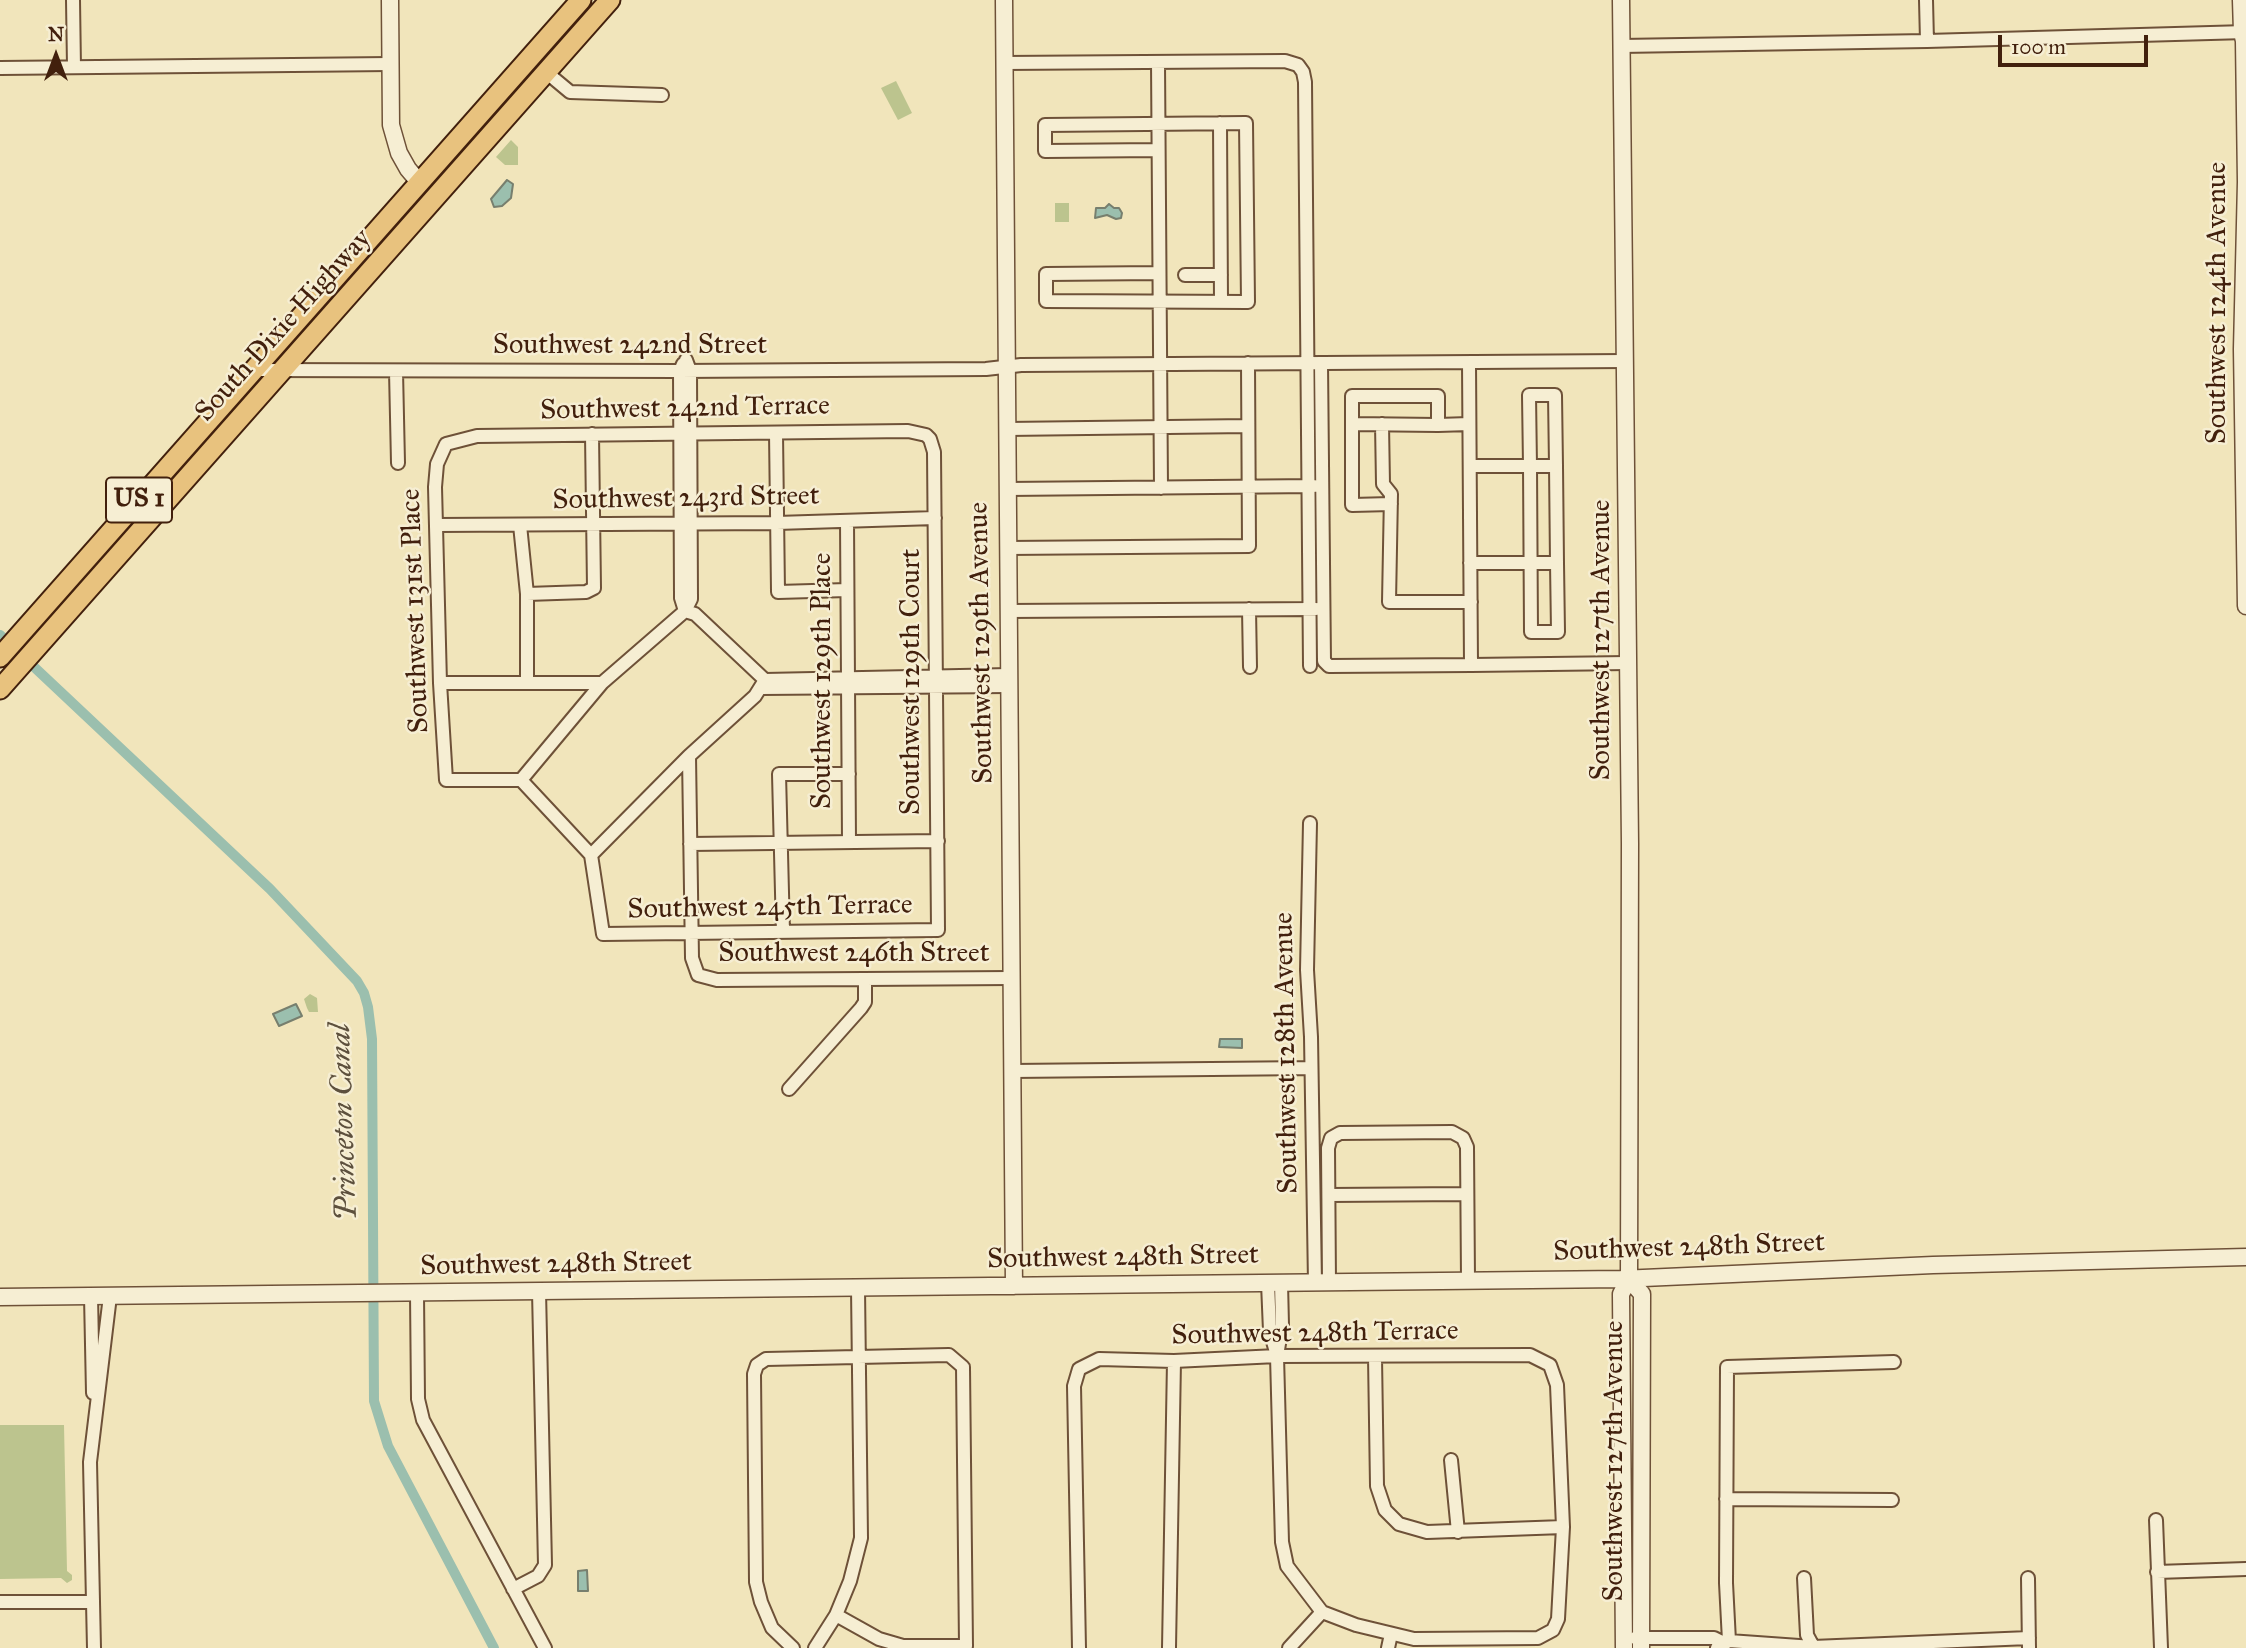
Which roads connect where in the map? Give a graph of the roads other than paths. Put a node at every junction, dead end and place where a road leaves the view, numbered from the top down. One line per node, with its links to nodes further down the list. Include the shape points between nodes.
1 (73, 0): 15 (street)
2 (390, 0): 13 (street)
3 (581, 0): 22 (highway, South Dixie Highway / US 1)
4 (610, 0): 17 (highway, South Dixie Highway / US 1)
5 (1004, 0): 14 (street, Southwest 129th Avenue)
6 (1621, 0): 11 (street, Southwest 127th Avenue)
7 (1926, 0): 10 (street)
8 (2241, 0): 9 (street, Southwest 124th Avenue)
9 (2244, 32): 10 (street); 78 (street, Southwest 124th Avenue)
10 (1927, 41): 11 (street)
11 (1621, 46): 29 (street, Southwest 127th Avenue)
12 (1157, 62): 14 (street); 19 (street); 30 (street, via 1285,61 1303,72)
13 (390, 64): 15 (street); 22 (street, via 392,130 399,153)
14 (1004, 64): 35 (street, Southwest 129th Avenue)
15 (74, 67): 16 (street)
16 (0, 68)
17 (546, 72): 18 (street, via 570,92); 22 (highway, via 515,94 444,171); 26 (highway, South Dixie Highway / US 1)
18 (662, 95)
19 (1158, 124): 20 (street); 21 (street); 21 (street, via 1045,125 1045,151)
20 (1220, 124): 25 (street); 28 (street, via 1246,123 1247,148 1248,302)
21 (1158, 150): 23 (street)
22 (419, 182): 26 (highway, via 412,208 355,274); 36 (highway, South Dixie Highway / US 1)
23 (1159, 273): 27 (street); 27 (street, via 1046,274 1046,301)
24 (1185, 275): 25 (street)
25 (1221, 275): 28 (street)
26 (347, 297): 37 (highway, South Dixie Highway / US 1)
27 (1159, 301): 28 (street); 34 (street)
28 (1222, 302)
29 (1626, 361): 33 (street, Southwest 242nd Street); 85 (street, Southwest 127th Avenue)
30 (1307, 362): 31 (street, Southwest 242nd Street); 32 (street, Southwest 242nd Street); 57 (street)
31 (1248, 363): 34 (street, Southwest 242nd Street); 45 (street)
32 (1321, 363): 33 (street, Southwest 242nd Street); 58 (street)
33 (1469, 363): 43 (street)
34 (1160, 364): 35 (street, Southwest 242nd Street); 46 (street)
35 (1006, 367): 39 (street, Southwest 242nd Street); 47 (street, Southwest 129th Avenue)
36 (254, 370): 37 (street, Southwest 242nd Street); 40 (highway, South Dixie Highway / US 1)
37 (282, 370): 38 (street, Southwest 242nd Street); 71 (highway, South Dixie Highway / US 1)
38 (396, 371): 39 (street, Southwest 242nd Street); 53 (street)
39 (685, 371): 50 (street)
40 (206, 424): 71 (highway, via 189,459 116,541); 84 (highway, South Dixie Highway / US 1)
41 (1352, 424): 42 (street); 44 (street, via 1352,396 1438,396); 62 (street, via 1352,505)
42 (1382, 424): 44 (street); 62 (street, via 1383,484 1391,494)
43 (1469, 424): 44 (street); 54 (street)
44 (1438, 425)
45 (1248, 426): 46 (street); 59 (street)
46 (1160, 428): 47 (street); 60 (street)
47 (1007, 429): 61 (street, Southwest 129th Avenue)
48 (776, 433): 50 (street, Southwest 242nd Terrace); 51 (street, Southwest 242nd Terrace, via 908,431); 66 (street)
49 (593, 434): 50 (street, Southwest 242nd Terrace); 52 (street, Southwest 242nd Terrace, via 477,436); 69 (street)
50 (686, 434): 65 (street)
51 (926, 435): 63 (street, Southwest 129th Court, via 934,452)
52 (446, 444): 67 (street, Southwest 131st Place, via 436,476)
53 (397, 463)
54 (1469, 466): 55 (street); 72 (street)
55 (1530, 466): 56 (street); 56 (street, via 1529,395 1555,395); 73 (street)
56 (1556, 466): 74 (street)
57 (1308, 486): 58 (street); 59 (street); 80 (street)
58 (1323, 486): 81 (street)
59 (1249, 487): 60 (street); 70 (street, via 1249,546)
60 (1161, 488): 61 (street)
61 (1007, 489): 70 (street, Southwest 129th Avenue)
62 (1391, 504): 77 (street, via 1389,602)
63 (935, 518): 64 (street, Southwest 243rd Street); 92 (street, Southwest 129th Court)
64 (847, 521): 66 (street, Southwest 243rd Street); 75 (street, Southwest 129th Place)
65 (685, 523): 66 (street, Southwest 243rd Street); 69 (street, Southwest 243rd Street); 82 (street, via 681,598)
66 (777, 523): 75 (street, via 778,592)
67 (437, 525): 68 (street, Southwest 243rd Street); 93 (street, Southwest 131st Place)
68 (520, 525): 69 (street, Southwest 243rd Street); 76 (street)
69 (593, 525): 76 (street, via 592,591)
70 (1007, 548): 83 (street, Southwest 129th Avenue)
71 (112, 561): 96 (highway, South Dixie Highway / US 1)
72 (1470, 563): 73 (street); 77 (street)
73 (1530, 563): 74 (street); 74 (street, via 1531,632 1558,632)
74 (1557, 563)
75 (847, 590): 91 (street, Southwest 129th Place)
76 (527, 594): 90 (street)
77 (1471, 602): 86 (street)
78 (2246, 606)
79 (1249, 609): 80 (street); 83 (street); 88 (street)
80 (1309, 609): 81 (street); 87 (street)
81 (1323, 609): 86 (street, via 1324,661 1329,666)
82 (685, 611): 94 (street); 95 (street, via 695,614)
83 (1008, 611): 89 (street, Southwest 129th Avenue)
84 (1, 655)
85 (1628, 663): 86 (street); 117 (street, Southwest 127th Avenue)
86 (1471, 665)
87 (1310, 666)
88 (1250, 667)
89 (1009, 681): 92 (street); 109 (street, Southwest 129th Avenue)
90 (527, 682): 93 (street); 94 (street)
91 (847, 682): 92 (street); 95 (street); 98 (street, Southwest 129th Place)
92 (937, 682): 101 (street, Southwest 129th Court)
93 (440, 683): 99 (street, Southwest 131st Place, via 446,780)
94 (602, 683): 99 (street)
95 (763, 684): 97 (street)
96 (0, 688)
97 (690, 756): 104 (street); 105 (street)
98 (849, 774): 102 (street, via 779,774); 103 (street, Southwest 129th Place)
99 (522, 780): 105 (street)
100 (1310, 823): 111 (street, Southwest 128th Avenue, via 1307,970)
101 (938, 841): 103 (street); 106 (street, Southwest 129th Court)
102 (780, 842): 103 (street); 104 (street); 107 (street)
103 (849, 842)
104 (690, 844): 108 (street)
105 (591, 855): 108 (street, Southwest 245th Terrace, via 603,934)
106 (938, 930): 107 (street, Southwest 245th Terrace)
107 (783, 932): 108 (street, Southwest 245th Terrace)
108 (692, 933): 110 (street, Southwest 246th Street, via 693,965 698,975 717,980)
109 (1011, 978): 110 (street, Southwest 246th Street); 112 (street, Southwest 129th Avenue)
110 (865, 979): 113 (street, via 861,1008)
111 (1311, 1068): 112 (street); 120 (street, Southwest 128th Avenue)
112 (1012, 1071): 121 (street, Southwest 129th Avenue)
113 (789, 1089)
114 (1467, 1194): 115 (street); 115 (street, via 1467,1147 1461,1135 1417,1132 1340,1133 1332,1137); 118 (street)
115 (1329, 1195): 120 (street)
116 (2246, 1257): 117 (street, Southwest 248th Street)
117 (1629, 1279): 118 (street, Southwest 248th Street); 150 (street, Southwest 127th Avenue, via 1621,1294); 151 (street, Southwest 127th Avenue, via 1642,1294)
118 (1468, 1280): 120 (street, Southwest 248th Street)
119 (1275, 1283): 120 (street, Southwest 248th Street); 121 (street, Southwest 248th Street); 128 (street, via 1282,1325)
120 (1322, 1283)
121 (1014, 1286): 122 (street, Southwest 248th Street)
122 (858, 1288): 123 (street, Southwest 248th Street); 129 (street)
123 (538, 1291): 124 (street, Southwest 248th Street); 144 (street, via 545,1565 538,1576)
124 (417, 1294): 126 (street, Southwest 248th Street); 144 (street, via 420,1410)
125 (91, 1296): 126 (street, Southwest 248th Street); 127 (street, Southwest 248th Street); 133 (street)
126 (110, 1296): 133 (street)
127 (0, 1297)
128 (1277, 1356): 130 (street, Southwest 248th Terrace); 131 (street, Southwest 248th Terrace); 147 (street, via 1282,1542 1287,1566)
129 (860, 1357): 148 (street, via 861,1538); 148 (street, via 949,1355 963,1367 966,1646 903,1646 879,1639); 157 (street, via 766,1359 754,1374 756,1581 772,1628)
130 (1375, 1357): 138 (street, Southwest 248th Terrace, via 1530,1355 1550,1365 1557,1385); 139 (street, via 1377,1486 1385,1510 1399,1524 1427,1532)
131 (1174, 1361): 159 (street, Southwest 248th Terrace, via 1099,1359 1079,1369 1074,1386); 160 (street)
132 (1894, 1362): 135 (street, via 1727,1367)
133 (94, 1418): 146 (street)
134 (1451, 1460): 139 (street)
135 (1726, 1499): 136 (street); 153 (street)
136 (1892, 1500)
137 (2156, 1520): 141 (street)
138 (1563, 1527): 139 (street); 149 (street, via 1558,1619 1553,1630 1538,1638 1415,1639)
139 (1458, 1532)
140 (2246, 1569): 141 (street)
141 (2157, 1572): 163 (street)
142 (1804, 1578): 154 (street, via 1807,1635)
143 (2028, 1578): 152 (street)
144 (513, 1590): 156 (street)
145 (0, 1602): 146 (street)
146 (92, 1602): 155 (street)
147 (1322, 1612): 149 (street); 161 (street)
148 (836, 1615): 158 (street)
149 (1391, 1634): 162 (street)
150 (1624, 1643): 151 (street)
151 (1641, 1643): 153 (street, via 1714,1637)
152 (2029, 1643): 154 (street)
153 (1724, 1644): 154 (street)
154 (1813, 1647)
155 (93, 1648)
156 (545, 1648)
157 (793, 1648)
158 (815, 1648)
159 (1079, 1648)
160 (1169, 1648)
161 (1289, 1648)
162 (1388, 1648)
163 (2161, 1648)

